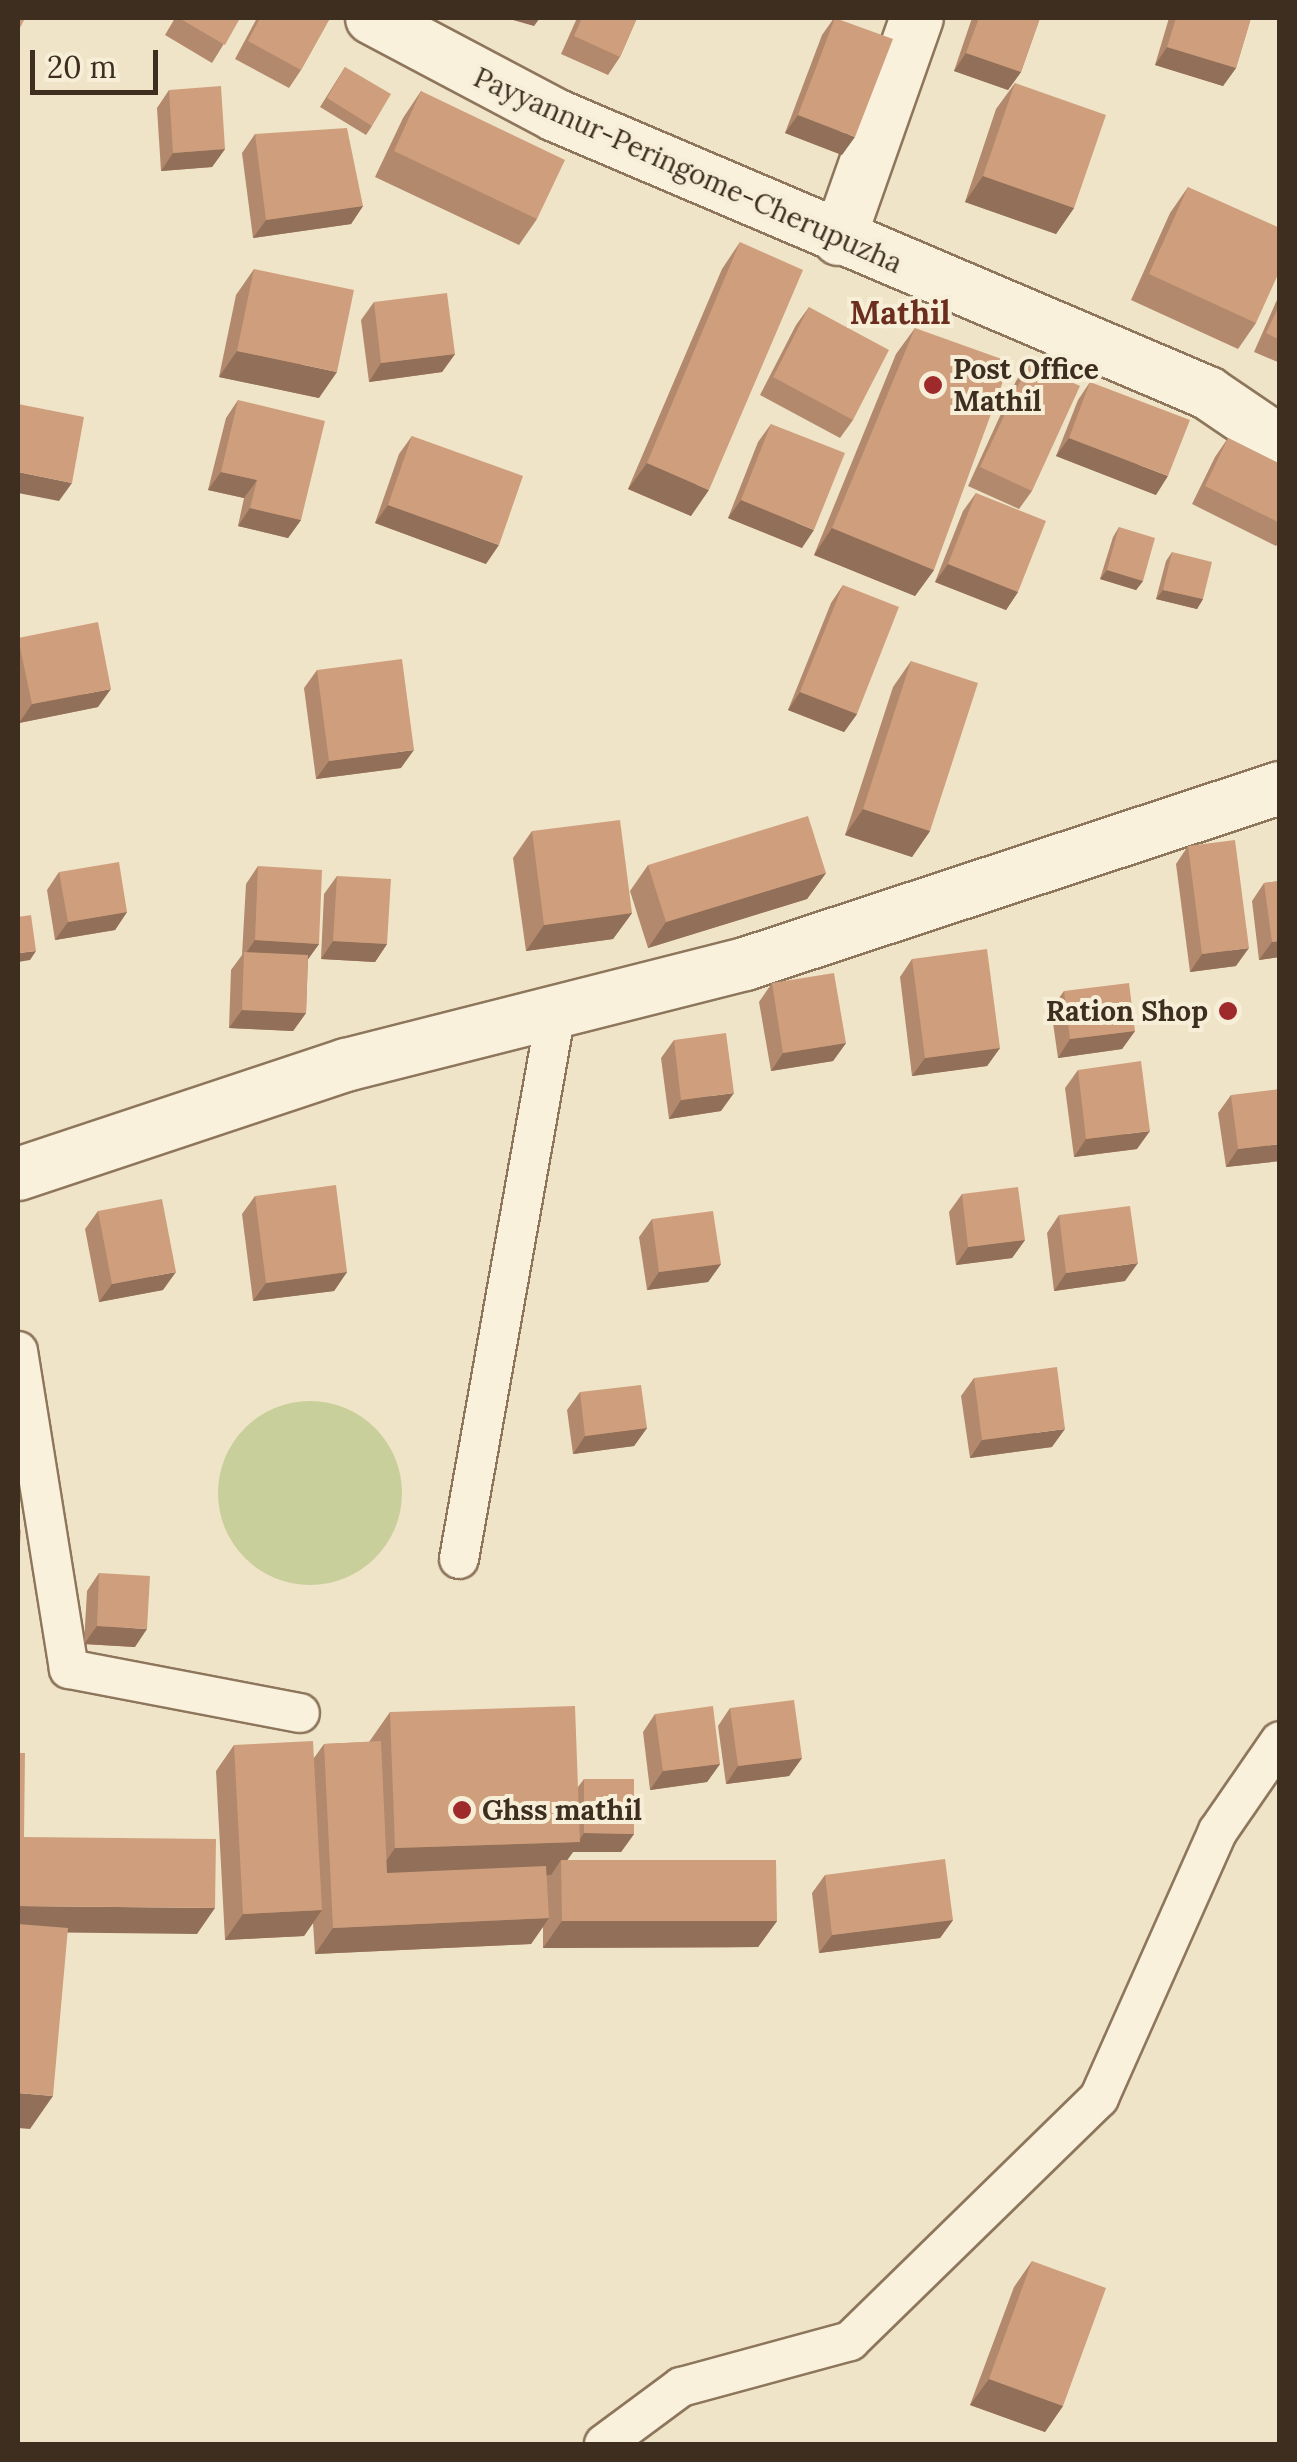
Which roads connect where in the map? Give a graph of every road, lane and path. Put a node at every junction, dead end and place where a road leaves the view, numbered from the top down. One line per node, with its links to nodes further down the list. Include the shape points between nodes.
1 (372, 18): 3 (street, Payyannur-Peringome-Cherupuzha)
2 (917, 18): 4 (street)
3 (429, 34): 4 (street, Payyannur-Peringome-Cherupuzha)
4 (839, 239): 5 (street, Payyannur-Peringome-Cherupuzha, via 1208,393)
5 (1280, 442)
6 (1280, 788): 7 (street, via 745,964)
7 (556, 1012): 8 (street, via 346,1065); 10 (street)
8 (18, 1174)
9 (18, 1351): 11 (street, via 68,1669)
10 (459, 1559)
11 (300, 1713)
12 (1280, 1741): 13 (street, via 1218,1830 1099,2098 850,2341 682,2387)
13 (604, 2444)

